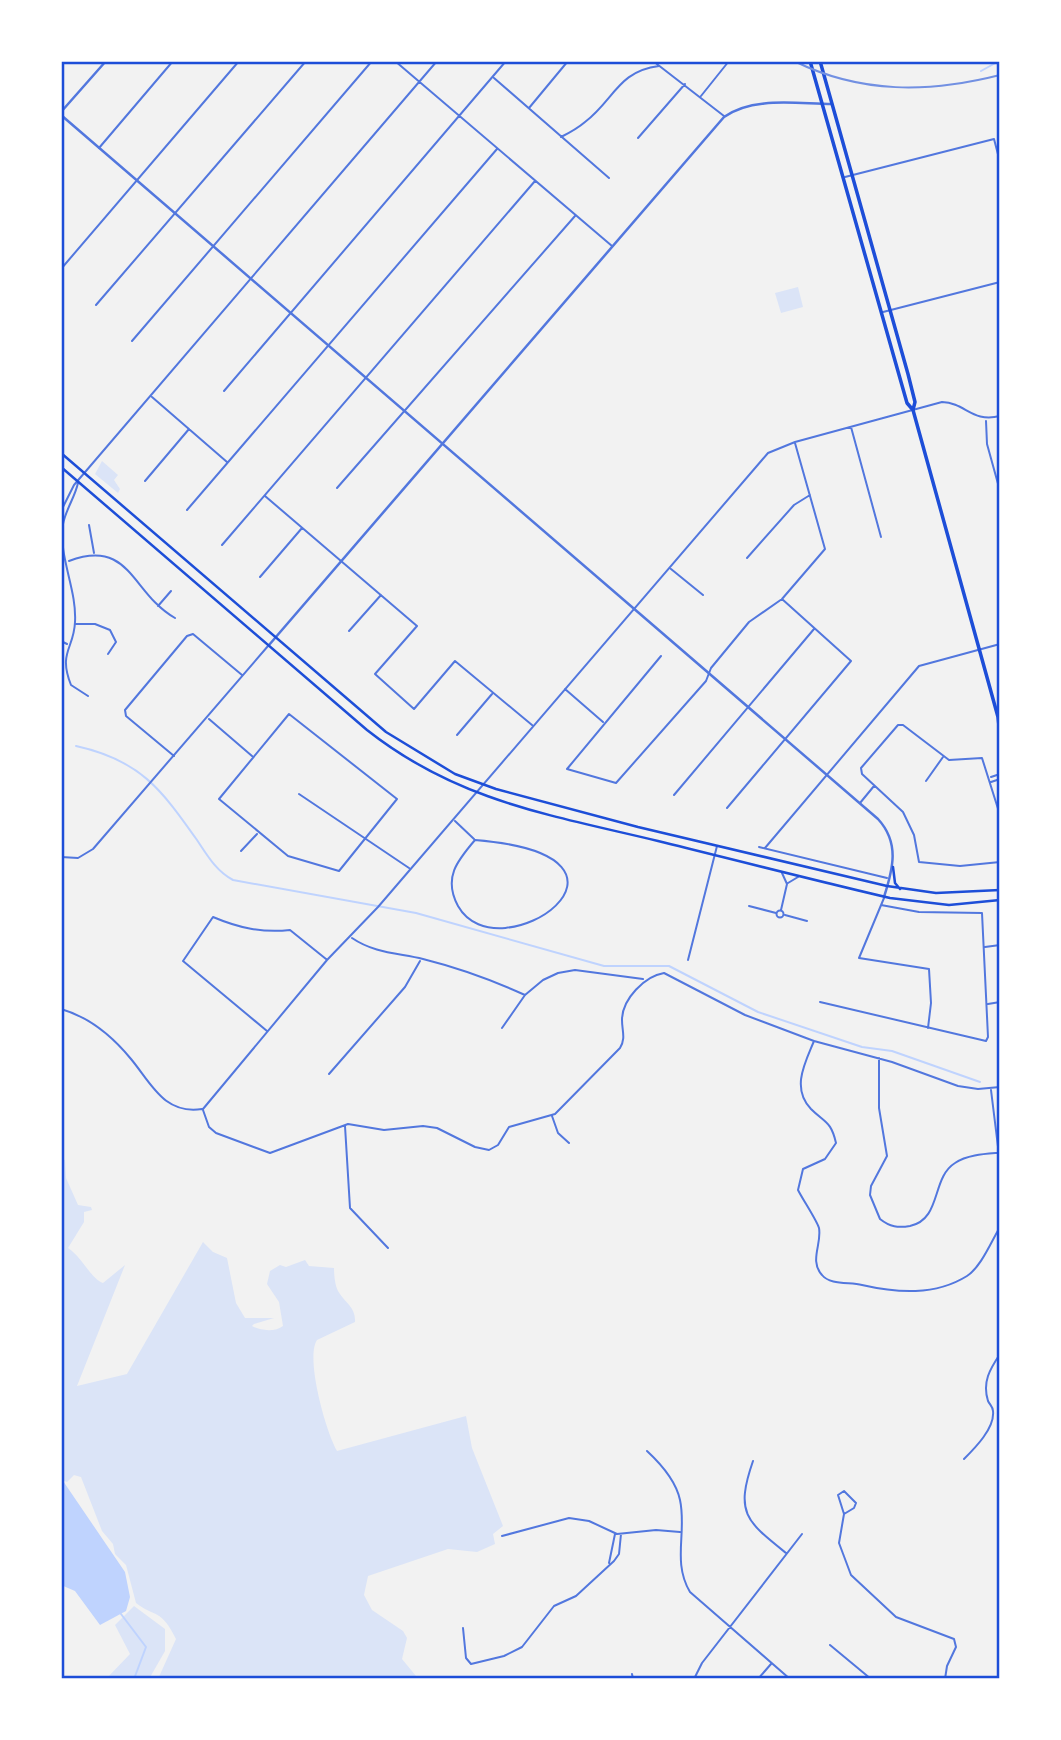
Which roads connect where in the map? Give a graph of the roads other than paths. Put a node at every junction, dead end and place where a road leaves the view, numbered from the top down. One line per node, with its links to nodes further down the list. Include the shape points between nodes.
1 (106, 61): 22 (street)
2 (173, 61): 27 (street)
3 (239, 61): 33 (street)
4 (306, 61): 35 (street)
5 (372, 61): 37 (street)
6 (395, 61): 16 (street)
7 (437, 61): 16 (street)
8 (506, 61): 15 (street)
9 (568, 61): 21 (street)
10 (653, 61): 14 (street)
11 (729, 61): 18 (street)
12 (810, 61): 19 (main road)
13 (820, 61): 20 (main road)
14 (659, 66): 17 (street); 25 (street, via 627,76 586,122)
15 (492, 77): 21 (street); 23 (street)
16 (419, 82): 23 (street); 40 (street)
17 (685, 84): 18 (street); 26 (street)
18 (700, 97): 24 (street)
19 (822, 104): 20 (street); 24 (street, via 761,104 739,108); 31 (main road)
20 (832, 104): 30 (main road)
21 (528, 109): 25 (street)
22 (61, 114): 27 (street)
23 (459, 116): 28 (street); 45 (street)
24 (724, 117): 38 (street)
25 (560, 138): 32 (street)
26 (638, 138)
27 (99, 148): 33 (street)
28 (497, 149): 34 (street); 47 (street)
29 (1000, 162): 30 (street, via 994,139)
30 (852, 175): 31 (street); 43 (main road)
31 (845, 177): 44 (main road)
32 (609, 178)
33 (137, 180): 35 (street); 39 (street)
34 (535, 181): 36 (street); 48 (street)
35 (175, 213): 37 (street); 42 (street)
36 (575, 216): 38 (street); 52 (street)
37 (212, 245): 40 (street); 46 (street)
38 (613, 247): 58 (street)
39 (61, 269)
40 (251, 279): 45 (street); 50 (street)
41 (1000, 282): 43 (street)
42 (96, 305)
43 (890, 310): 44 (street); 51 (main road, via 915,402)
44 (883, 312): 51 (main road, via 907,403)
45 (290, 313): 47 (street); 49 (street)
46 (132, 341)
47 (329, 347): 48 (street); 60 (street)
48 (367, 379): 52 (street); 69 (street)
49 (224, 391)
50 (150, 396): 56 (street); 62 (street)
51 (913, 410): 54 (street, via 950,402); 55 (street); 99 (main road)
52 (404, 411): 58 (street); 66 (street)
53 (1000, 416): 54 (street)
54 (986, 419): 65 (street, via 987,444)
55 (851, 427): 57 (street); 74 (street)
56 (189, 429): 60 (street); 64 (street)
57 (795, 442): 68 (street); 82 (street, via 768,453)
58 (443, 444): 81 (street); 89 (street)
59 (61, 453): 62 (main road)
60 (228, 462): 70 (street)
61 (61, 467): 63 (main road)
62 (85, 473): 63 (street); 94 (main road)
63 (78, 481): 71 (street); 77 (street, via 64,522); 98 (main road)
64 (145, 481)
65 (999, 482): 67 (street)
66 (337, 488)
67 (1000, 491)
68 (810, 495): 79 (street, via 794,505); 87 (street, via 825,549)
69 (265, 496): 73 (street); 75 (street)
70 (187, 510)
71 (61, 511)
72 (89, 525): 78 (street)
73 (302, 528): 81 (street); 83 (street)
74 (881, 537)
75 (222, 545)
76 (61, 546): 77 (street)
77 (63, 550): 80 (street)
78 (94, 554): 80 (street); 88 (street, via 124,566)
79 (747, 558)
80 (68, 562): 91 (street)
81 (342, 562): 85 (street); 94 (street)
82 (670, 569): 86 (street); 89 (street)
83 (260, 577)
84 (172, 591): 88 (street)
85 (381, 595): 93 (street); 105 (street, via 417,625 375,674 414,709 455,661)
86 (703, 595)
87 (782, 599): 92 (street); 102 (street, via 749,622)
88 (158, 607): 90 (street)
89 (634, 608): 102 (street); 104 (street)
90 (175, 618)
91 (76, 624): 96 (street); 100 (street, via 110,630 116,642)
92 (815, 628): 107 (street); 114 (street, via 851,661)
93 (349, 631)
94 (275, 637): 98 (street); 124 (main road, via 408,747)
95 (61, 641): 96 (street)
96 (68, 644): 106 (street, via 68,679)
97 (1000, 644): 99 (street)
98 (269, 645): 103 (street); 127 (main road, via 391,749)
99 (979, 650): 109 (main road); 118 (street, via 919,666)
100 (108, 654)
101 (661, 656): 110 (street)
102 (709, 674): 107 (street); 110 (street, via 616,783 567,769)
103 (243, 676): 108 (street); 115 (street, via 193,634 187,636 125,713)
104 (565, 689): 110 (street); 111 (street)
105 (493, 693): 111 (street); 112 (street)
106 (88, 696)
107 (748, 707): 114 (street); 128 (street)
108 (207, 718): 115 (street); 116 (street)
109 (999, 718): 113 (main road)
110 (604, 722)
111 (533, 726): 124 (street)
112 (457, 735)
113 (1000, 735)
114 (786, 739): 118 (street); 130 (street)
115 (174, 756): 141 (street, via 87,855)
116 (253, 756): 133 (street, via 219,799); 134 (street, via 289,714 397,799)
117 (943, 757): 120 (street, via 957,761 982,758); 122 (street); 125 (street, via 900,724 861,768)
118 (826, 774): 129 (street); 138 (street)
119 (1000, 774): 120 (street)
120 (989, 777): 123 (street)
121 (1000, 779): 123 (street)
122 (926, 781)
123 (990, 782): 131 (street)
124 (483, 785): 127 (street); 136 (main road)
125 (875, 785): 129 (street); 142 (street, via 903,812 922,864)
126 (299, 794): 134 (street)
127 (475, 794): 132 (street); 140 (main road)
128 (674, 795)
129 (860, 803): 143 (street, via 887,830)
130 (727, 808)
131 (1000, 815)
132 (454, 820): 135 (street); 144 (street)
133 (257, 833): 134 (street, via 288,856 339,871); 139 (street)
134 (365, 840): 144 (street)
135 (475, 840): 135 (street, via 450,876 454,899 474,920 490,926 520,927 565,900 569,879 565,869 544,853 513,843)
136 (717, 846): 140 (street); 149 (main road)
137 (759, 847): 138 (street)
138 (765, 848): 147 (street)
139 (241, 851)
140 (715, 855): 145 (main road); 165 (street)
141 (61, 857)
142 (1000, 862)
143 (893, 867): 147 (street); 150 (main road)
144 (410, 869): 160 (street)
145 (782, 872): 146 (main road); 148 (street)
146 (798, 876): 148 (street); 152 (main road)
147 (890, 879): 149 (street)
148 (787, 884): 156 (street)
149 (887, 886): 150 (main road); 152 (street)
150 (900, 889): 151 (main road, via 955,894)
151 (1000, 890)
152 (884, 897): 153 (main road, via 948,905); 154 (street)
153 (1000, 900)
154 (881, 905): 162 (street, via 919,912 982,913); 173 (street, via 859,958 929,968)
155 (748, 906): 157 (street)
156 (781, 910): 157 (street); 158 (street)
157 (776, 914): 158 (street, via 779,918)
158 (784, 915): 159 (street)
159 (807, 921)
160 (351, 937): 163 (street, via 369,950); 164 (street)
161 (1000, 945): 162 (street)
162 (984, 947): 170 (street)
163 (421, 959): 167 (street, via 485,977); 177 (street, via 405,987)
164 (327, 960): 174 (street); 174 (street, via 290,930 241,929 213,917 183,961)
165 (688, 960)
166 (644, 980): 167 (street, via 575,970 543,980); 175 (street, via 671,974 746,1015); 182 (street, via 623,1011 620,1048)
167 (525, 995): 172 (street)
168 (821, 1002): 173 (street)
169 (1000, 1002): 170 (street)
170 (987, 1004): 173 (street, via 986,1041)
171 (61, 1009): 181 (street, via 113,1040 164,1101)
172 (502, 1028)
173 (928, 1028)
174 (268, 1031): 180 (street)
175 (814, 1041): 176 (street); 188 (street, via 799,1077 803,1096 811,1110 833,1128 836,1143 825,1159 803,1169 798,1190 818,1228 819,1274 829,1282 881,1290 929,1290 967,1276)
176 (879, 1058): 179 (street, via 958,1086); 186 (street, via 879,1108 887,1156 870,1195 880,1219 898,1228 918,1224 929,1214 943,1174 955,1163)
177 (329, 1074)
178 (1000, 1087): 179 (street)
179 (991, 1088): 186 (street)
180 (203, 1109): 181 (street); 183 (street)
181 (196, 1110): 183 (street)
182 (552, 1115): 184 (street, via 509,1128 489,1150 437,1128 384,1130); 185 (street, via 558,1133)
183 (203, 1116): 184 (street, via 216,1133 270,1153)
184 (345, 1124): 189 (street, via 350,1208)
185 (569, 1143)
186 (998, 1153): 187 (street)
187 (1000, 1163)
188 (1000, 1227)
189 (388, 1248)
190 (1000, 1354): 192 (street, via 987,1376 993,1411 984,1436)
191 (647, 1451): 195 (street, via 676,1487 682,1513)
192 (964, 1459)
193 (753, 1461): 200 (street, via 745,1489 746,1514 758,1531)
194 (844, 1514): 194 (street, via 838,1495 844,1490 856,1503); 212 (street, via 840,1552 851,1575 896,1617 954,1639 956,1647)
195 (680, 1532): 197 (street); 203 (street, via 685,1585)
196 (615, 1533): 197 (street); 199 (street, via 569,1518); 201 (street)
197 (621, 1534): 201 (street, via 619,1554)
198 (802, 1534): 200 (street)
199 (502, 1536)
200 (786, 1553): 203 (street)
201 (609, 1564): 202 (street, via 576,1596 554,1606 522,1647 511,1653 471,1664 466,1658)
202 (463, 1628)
203 (730, 1628): 205 (street); 208 (street)
204 (830, 1645): 211 (street)
205 (771, 1663): 209 (street); 210 (street)
206 (632, 1674): 207 (street)
207 (633, 1679)
208 (694, 1679)
209 (758, 1679)
210 (790, 1679)
211 (870, 1679)
212 (945, 1679)

